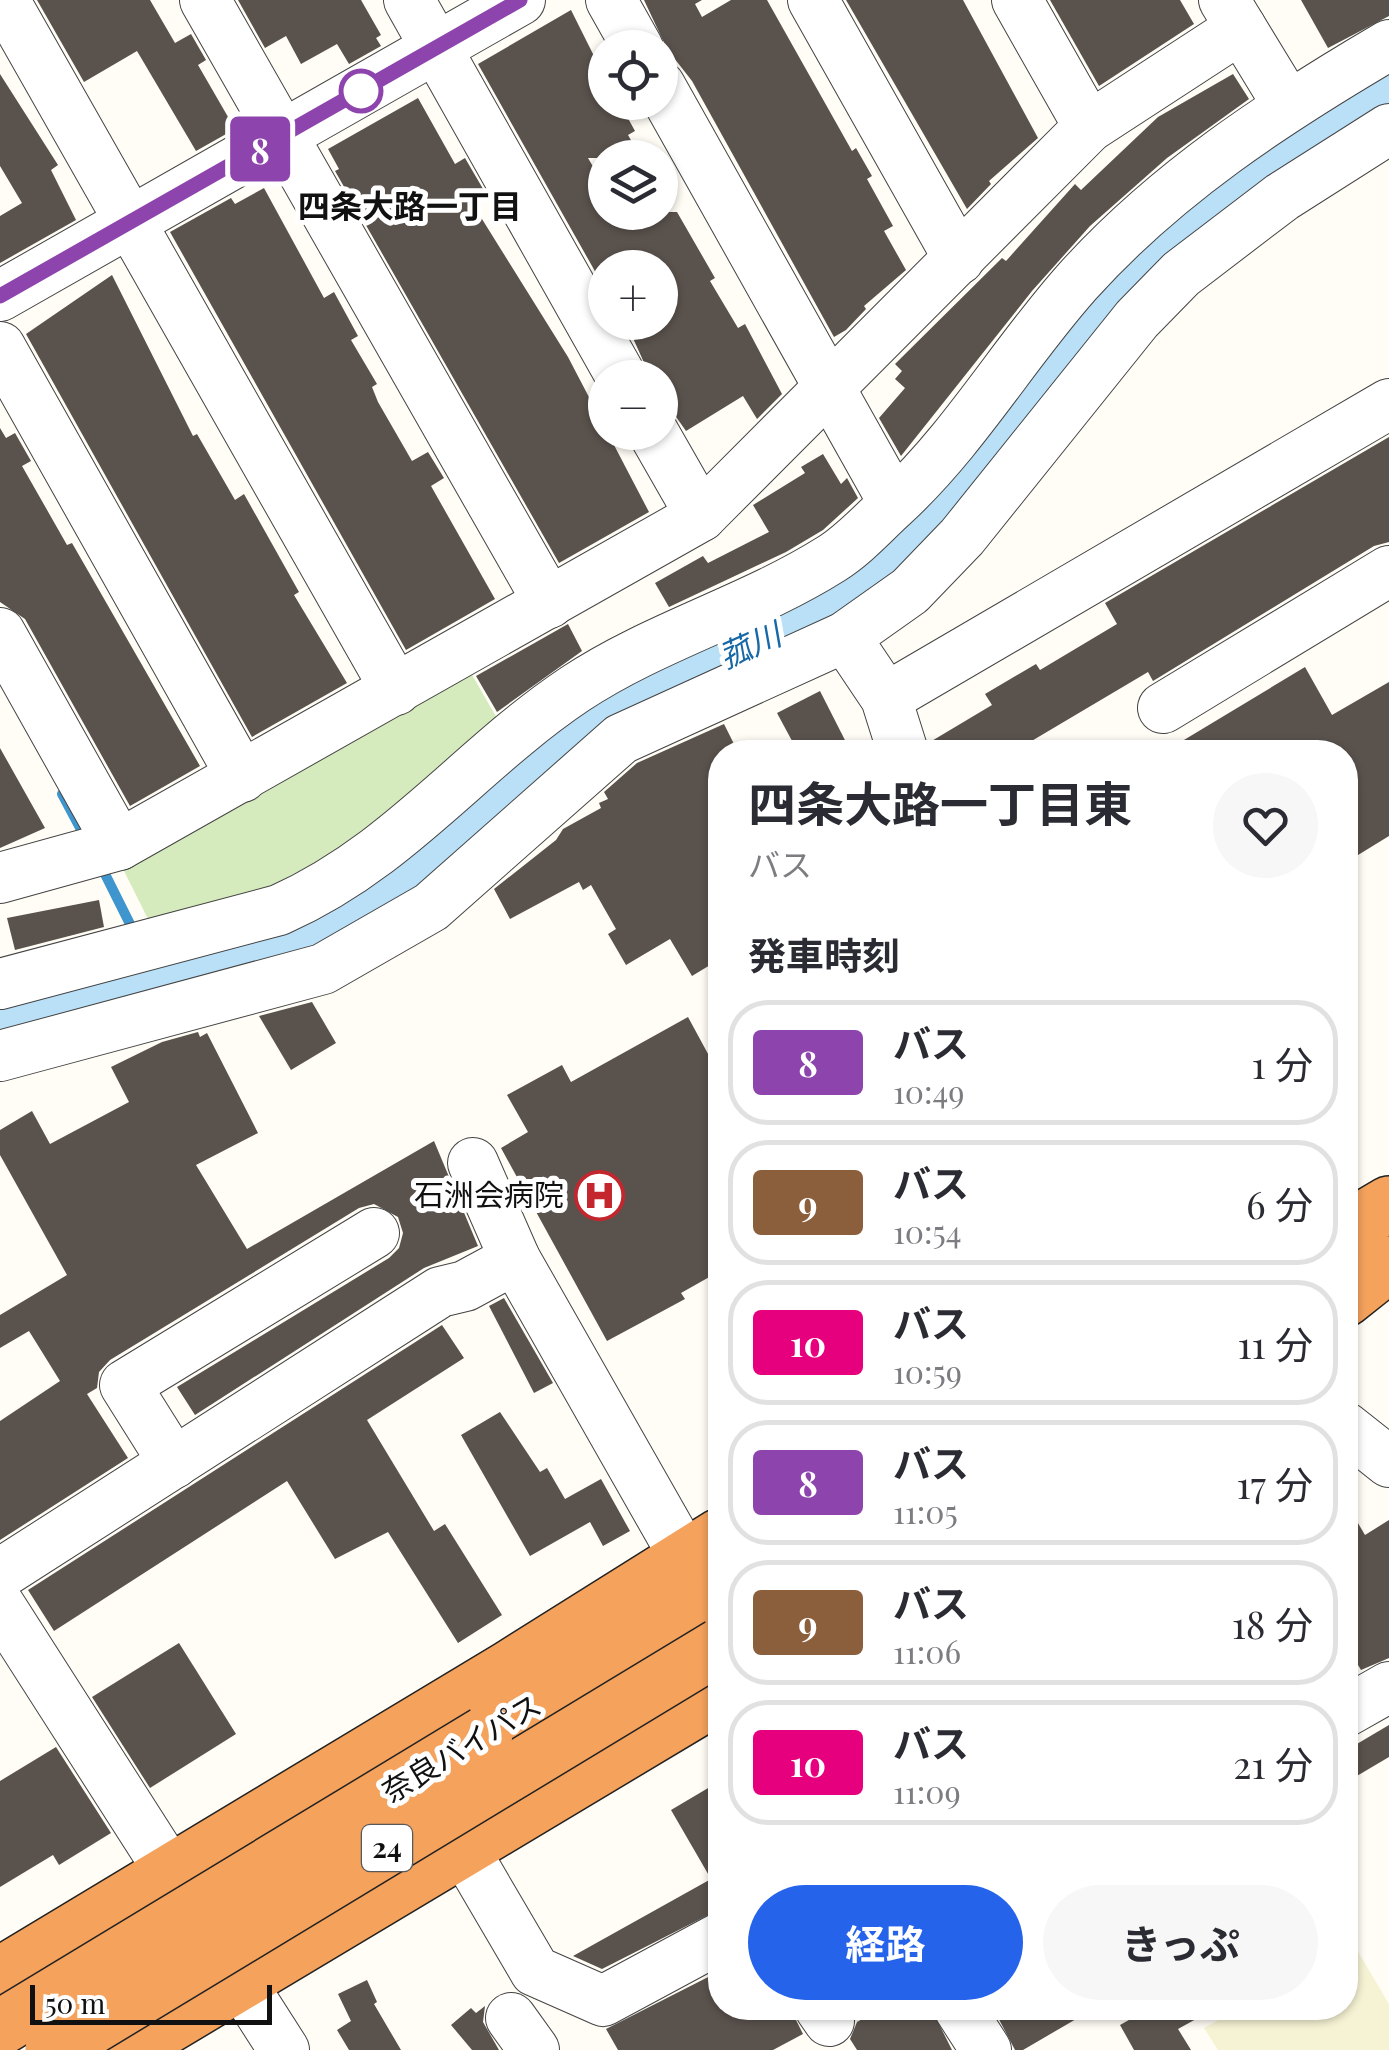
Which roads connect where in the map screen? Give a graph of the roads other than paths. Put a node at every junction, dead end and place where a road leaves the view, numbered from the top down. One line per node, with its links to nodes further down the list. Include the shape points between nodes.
1 (4, 0): 17 (street)
2 (205, 0): 16 (street)
3 (409, 0): 11 (street)
4 (520, 0): 11 (street)
5 (611, 0): 9 (street)
6 (813, 0): 18 (street)
7 (1017, 0): 14 (street)
8 (1233, 14): 12 (street); 14 (street)
9 (628, 30)
10 (1389, 46): 12 (street)
11 (436, 48): 16 (street); 21 (street)
12 (1288, 105): 25 (street, via 1123,234 1074,285 938,462)
13 (678, 118): 22 (street)
14 (1089, 127): 18 (street)
15 (1389, 129): 30 (street, via 1282,197 1181,274 1136,319 962,537 910,592)
16 (283, 136): 17 (street); 28 (street)
17 (130, 223): 19 (street); 31 (street)
18 (959, 259): 22 (street)
19 (0, 296)
20 (0, 346): 35 (street)
21 (612, 360)
22 (830, 387): 25 (street); 26 (street)
23 (1389, 404): 32 (street)
24 (663, 450): 26 (street)
25 (894, 503): 38 (street, via 819,566 572,691 393,843 306,898)
26 (701, 516): 28 (street)
27 (1389, 571): 33 (street)
28 (548, 603): 31 (street)
29 (0, 633): 36 (street)
30 (845, 637): 32 (street); 39 (street, via 621,739 432,908 323,969)
31 (396, 690): 35 (street)
32 (886, 698): 34 (street)
33 (1163, 708)
34 (899, 740)
35 (242, 777): 36 (street)
36 (119, 845): 37 (street)
37 (0, 878)
38 (0, 984)
39 (0, 1056)
40 (474, 1163): 47 (street)
41 (1389, 1168): 42 (highway)
42 (1358, 1184)
43 (1389, 1204): 44 (highway)
44 (1358, 1222)
45 (374, 1233): 53 (street, via 125,1384)
46 (1389, 1248): 49 (highway)
47 (515, 1258): 53 (street, via 440,1292); 54 (street)
48 (1389, 1264): 50 (highway)
49 (1358, 1266)
50 (1358, 1289)
51 (1358, 1437): 52 (street)
52 (1389, 1462)
53 (174, 1463): 55 (street)
54 (708, 1564): 62 (highway); 67 (highway, 奈良バイパス / 24, bridge)
55 (0, 1574)
56 (0, 1606): 62 (street)
57 (708, 1653): 68 (highway, 奈良バイパス / 24, bridge)
58 (1389, 1686): 60 (street)
59 (708, 1702): 61 (highway)
60 (1358, 1704)
61 (463, 1848): 63 (street, via 534,1970 603,2001); 65 (highway)
62 (171, 1872): 64 (highway); 65 (street)
63 (708, 1944)
64 (0, 1975)
65 (242, 1980): 69 (highway); 70 (street)
66 (967, 2020): 71 (street)
67 (0, 2028)
68 (53, 2050)
69 (127, 2050)
70 (284, 2050)
71 (986, 2050)

